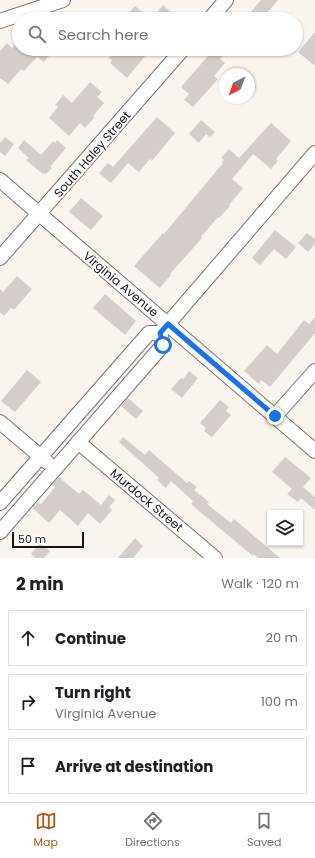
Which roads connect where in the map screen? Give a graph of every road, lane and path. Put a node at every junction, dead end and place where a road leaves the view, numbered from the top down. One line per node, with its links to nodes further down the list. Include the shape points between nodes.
1 (63, 0): 3 (street)
2 (226, 0): 4 (street)
3 (27, 12)
4 (216, 12)
5 (12, 17): 6 (street)
6 (0, 21)
7 (177, 56): 10 (street, South Haley Street)
8 (315, 153): 12 (street)
9 (0, 180): 10 (street, Virginia Avenue)
10 (39, 214): 11 (street, South Haley Street); 12 (street, Virginia Avenue)
11 (0, 258)
12 (164, 328): 14 (street, Virginia Avenue); 16 (street, via 163,345); 18 (street, via 149,333)
13 (315, 371): 14 (street)
14 (275, 416): 17 (street, Virginia Avenue)
15 (0, 422): 18 (street)
16 (78, 442): 19 (street); 22 (street, Murdock Street)
17 (315, 451)
18 (40, 457): 19 (street); 20 (street)
19 (54, 469): 21 (street)
20 (0, 504)
21 (0, 532)
22 (215, 558)

